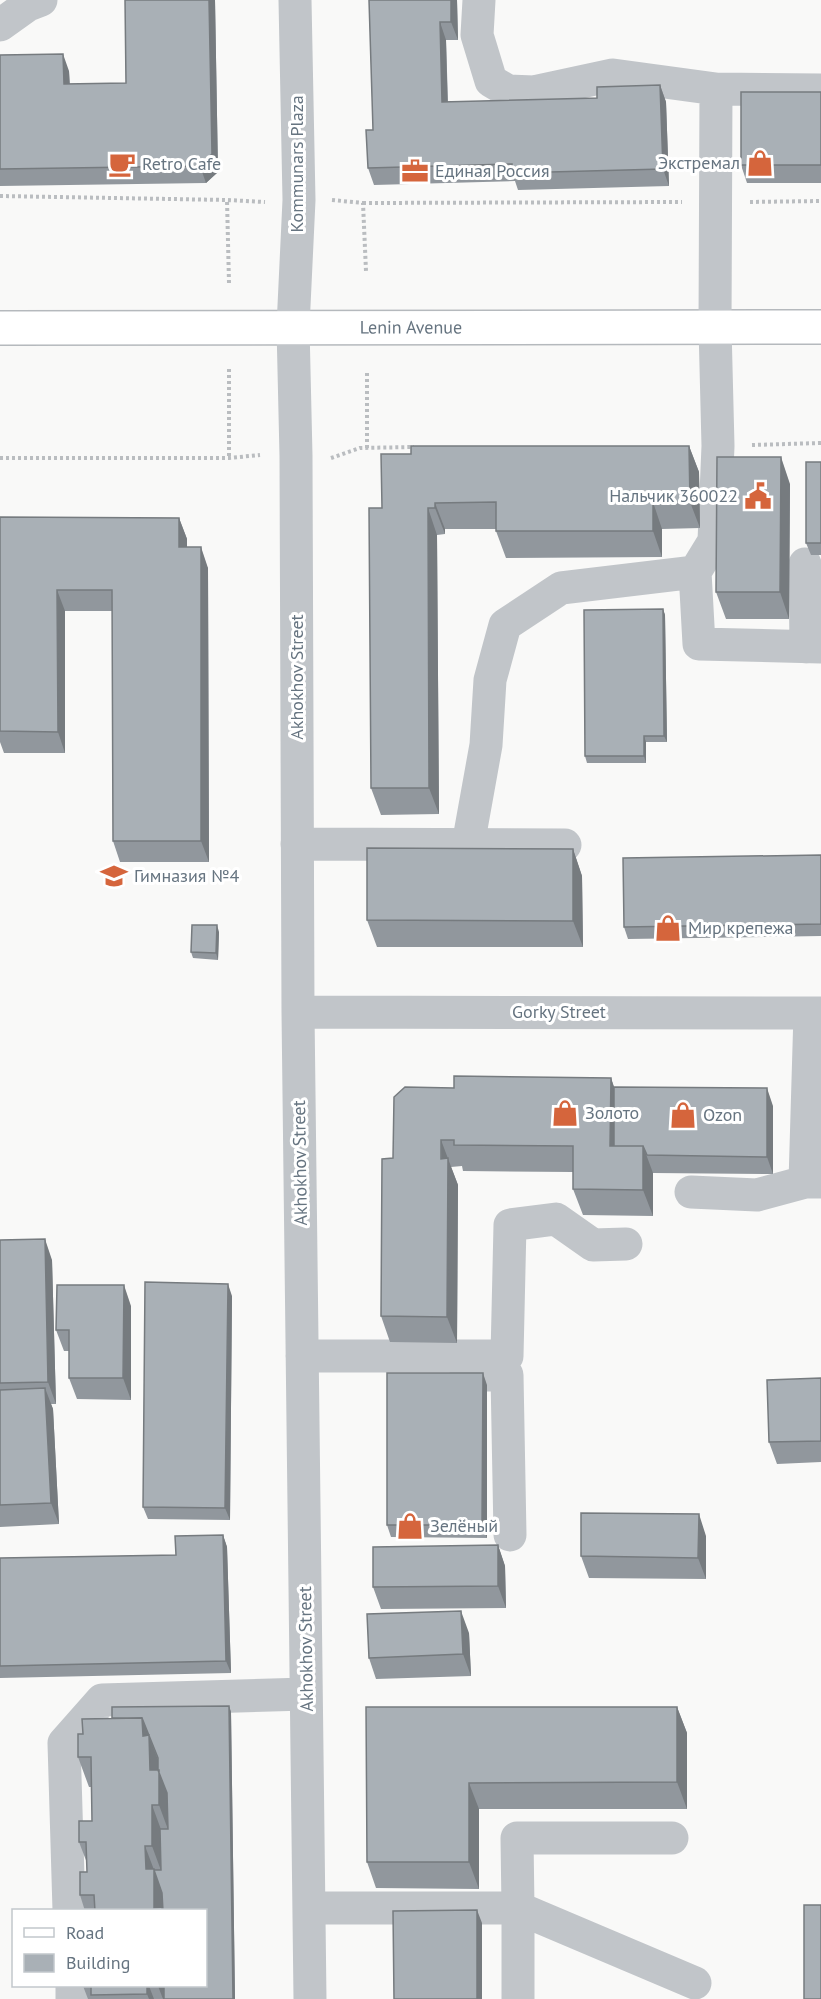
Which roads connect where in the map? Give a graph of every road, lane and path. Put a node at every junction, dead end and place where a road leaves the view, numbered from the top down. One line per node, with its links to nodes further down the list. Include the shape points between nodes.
1 (41, 0): 4 (street)
2 (295, 0): 16 (street, Kommunars Plaza, via 299,200)
3 (479, 0): 5 (street, via 477,35 490,81 508,91 534,92 613,75)
4 (0, 25)
5 (716, 88): 6 (street); 12 (street)
6 (821, 90)
7 (0, 196): 8 (path)
8 (227, 200): 11 (path); 15 (path)
9 (329, 200): 13 (path)
10 (821, 201): 12 (path)
11 (266, 202)
12 (716, 202): 13 (path); 17 (street)
13 (363, 203): 14 (path)
14 (366, 271)
15 (229, 283)
16 (293, 327): 17 (main road, Lenin Avenue); 19 (main road, Lenin Avenue); 33 (street, Akhokhov Street)
17 (715, 327): 18 (main road, Lenin Avenue); 23 (street)
18 (821, 327)
19 (0, 328)
20 (229, 369): 28 (path)
21 (367, 372): 25 (path)
22 (821, 443): 23 (path)
23 (718, 446): 31 (street, via 714,541)
24 (425, 447): 25 (path)
25 (367, 448): 29 (path)
26 (260, 455): 28 (path)
27 (0, 458): 28 (path)
28 (229, 458)
29 (330, 458)
30 (805, 564): 32 (street)
31 (695, 572): 32 (street, via 699,644); 34 (street, via 561,588 505,625 490,680 486,745)
32 (814, 647)
33 (297, 844): 34 (street); 36 (street, Akhokhov Street)
34 (468, 845): 35 (street)
35 (565, 845)
36 (298, 1012): 37 (street, Gorky Street); 41 (street, Akhokhov Street)
37 (815, 1013): 38 (street)
38 (813, 1182): 39 (street, via 757,1195)
39 (691, 1192)
40 (627, 1244): 41 (street, via 593,1245 556,1219 510,1225 507,1356)
41 (302, 1366): 42 (street, via 507,1375); 43 (street, Akhokhov Street)
42 (510, 1534)
43 (306, 1694): 45 (street, Akhokhov Street); 47 (street, via 102,1700 64,1743)
44 (672, 1838): 46 (street, via 517,1838)
45 (309, 1908): 46 (street); 49 (street, Akhokhov Street)
46 (518, 1908): 48 (street); 50 (street)
47 (69, 1909)
48 (695, 1983)
49 (310, 1999)
50 (518, 1999)

